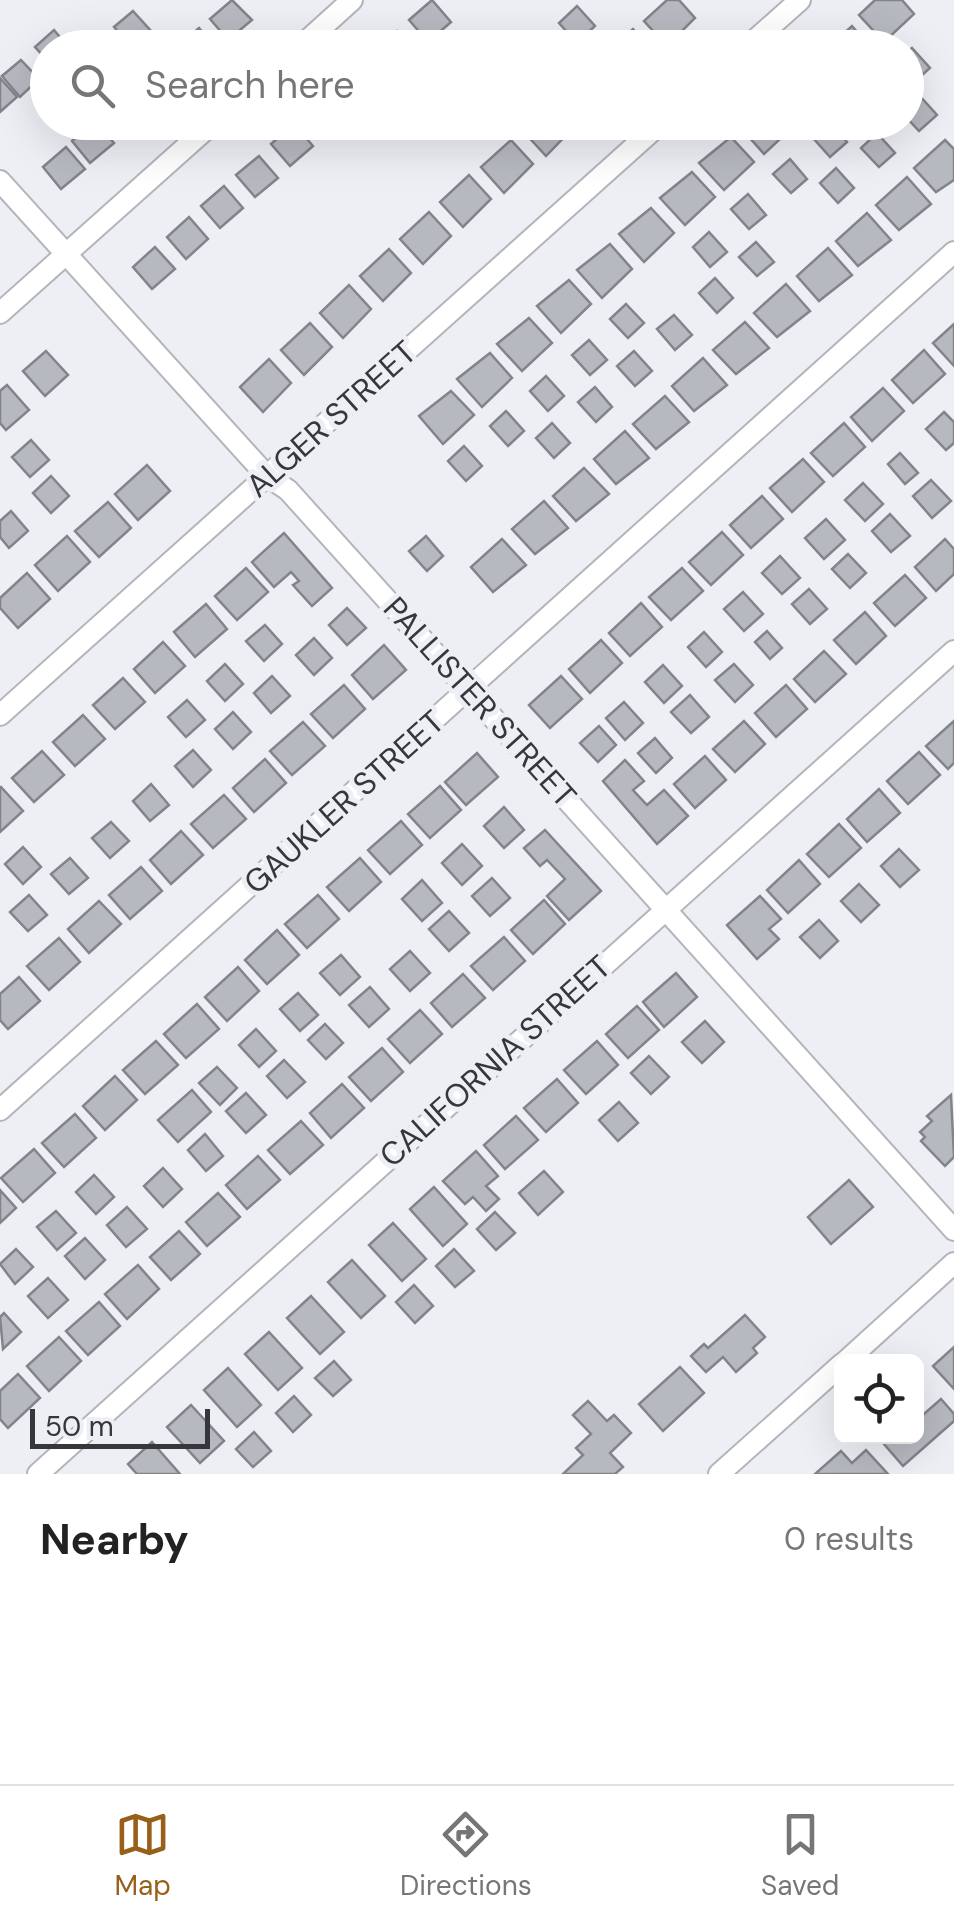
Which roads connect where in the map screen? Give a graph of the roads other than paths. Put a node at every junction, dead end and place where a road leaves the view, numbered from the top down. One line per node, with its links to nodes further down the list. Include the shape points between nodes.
1 (352, 0): 3 (street)
2 (800, 0): 4 (street)
3 (319, 30)
4 (766, 30)
5 (194, 140): 9 (street)
6 (642, 140): 11 (street, ALGER STREET)
7 (0, 181): 9 (street, PALLISTER STREET)
8 (954, 252): 13 (street, GAUKLER STREET)
9 (66, 254): 10 (street); 11 (street, PALLISTER STREET)
10 (0, 313)
11 (267, 476): 13 (street, PALLISTER STREET, via 288,490); 14 (street, ALGER STREET)
12 (954, 650): 15 (street, CALIFORNIA STREET)
13 (469, 690): 15 (street, PALLISTER STREET); 16 (street, GAUKLER STREET)
14 (0, 715)
15 (666, 908): 17 (street, PALLISTER STREET); 21 (street, CALIFORNIA STREET)
16 (0, 1110)
17 (954, 1230)
18 (954, 1264): 19 (street)
19 (853, 1354)
20 (834, 1371): 22 (street)
21 (38, 1474)
22 (719, 1474)

